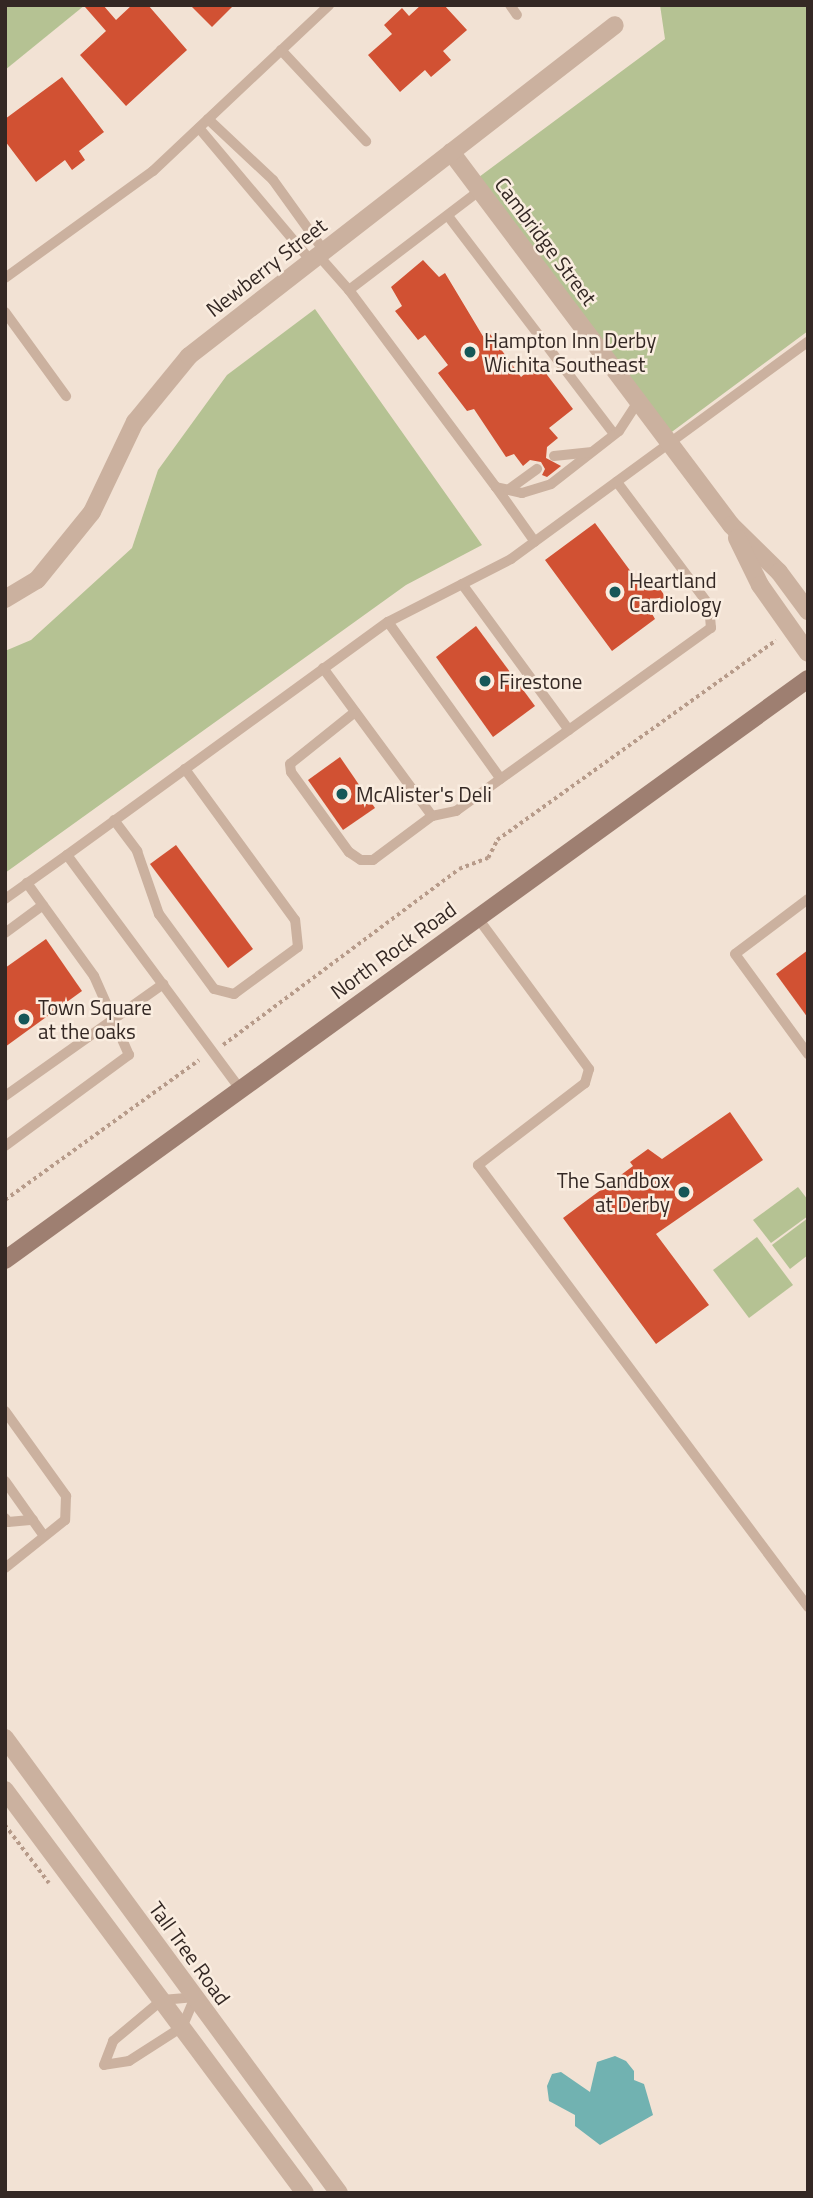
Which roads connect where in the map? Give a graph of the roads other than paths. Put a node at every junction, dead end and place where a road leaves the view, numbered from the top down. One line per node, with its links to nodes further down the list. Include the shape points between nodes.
1 (329, 5): 3 (lane)
2 (615, 24): 7 (street, Newberry Street)
3 (281, 50): 4 (lane); 6 (lane)
4 (208, 119): 5 (lane); 8 (lane)
5 (199, 128): 9 (lane); 13 (lane, via 153,171)
6 (366, 142)
7 (451, 152): 10 (street, Cambridge Street); 12 (street, Newberry Street)
8 (250, 159): 9 (lane); 12 (lane, via 273,180)
9 (236, 172): 12 (lane)
10 (479, 191): 11 (lane); 18 (street, Cambridge Street)
11 (448, 216): 14 (lane); 19 (lane)
12 (318, 256): 14 (lane); 30 (street, Newberry Street, via 188,356 135,422 92,512 37,580)
13 (5, 278)
14 (349, 290): 25 (lane)
15 (5, 312): 17 (lane)
16 (808, 342): 20 (lane)
17 (66, 396)
18 (638, 402): 19 (lane); 20 (street, Cambridge Street)
19 (614, 434): 21 (lane)
20 (669, 444): 24 (lane); 27 (street, Cambridge Street)
21 (590, 452): 22 (lane); 26 (lane, via 551,484 522,493)
22 (554, 456)
23 (537, 469): 26 (lane)
24 (617, 482): 28 (lane); 37 (lane, via 709,605 713,617 710,628)
25 (496, 487): 26 (lane); 28 (lane)
26 (508, 490)
27 (731, 526): 31 (street, Cambridge Street, via 779,572); 33 (street, Cambridge Street, via 760,585)
28 (534, 542): 29 (lane)
29 (462, 584): 32 (lane); 37 (lane)
30 (5, 599)
31 (808, 611)
32 (388, 622): 34 (lane); 39 (lane)
33 (808, 653)
34 (323, 668): 36 (lane); 38 (lane)
35 (808, 679): 47 (main road, North Rock Road)
36 (355, 712): 40 (lane); 40 (lane, via 290,764 291,772 349,852 361,860 373,860)
37 (569, 730): 39 (lane)
38 (185, 769): 41 (lane); 41 (lane, via 295,920 298,947 234,994 214,989 159,914 137,851)
39 (501, 779): 40 (lane, via 456,811)
40 (432, 816)
41 (114, 820): 42 (lane)
42 (67, 855): 43 (lane); 49 (lane)
43 (27, 883): 44 (lane); 46 (lane)
44 (5, 899)
45 (808, 899): 51 (lane, via 735,954)
46 (43, 905): 48 (lane); 50 (lane, via 94,976)
47 (477, 917): 52 (main road, North Rock Road); 62 (lane, via 589,1069 585,1083 478,1165)
48 (5, 933)
49 (163, 984): 50 (lane); 52 (lane)
50 (114, 1018): 53 (lane); 54 (lane, via 127,1044 125,1061)
51 (808, 1054)
52 (240, 1089): 55 (main road, North Rock Road)
53 (5, 1096)
54 (5, 1146)
55 (7, 1254)
56 (5, 1411): 60 (lane, via 66,1496 65,1520)
57 (5, 1481): 59 (lane)
58 (5, 1518): 59 (lane, via 8,1522)
59 (33, 1520): 60 (lane)
60 (44, 1536): 61 (lane)
61 (5, 1568)
62 (808, 1607)
63 (5, 1738): 65 (street, Tall Tree Road)
64 (5, 1790): 66 (street)
65 (195, 1997): 66 (lane); 67 (lane); 69 (street, Tall Tree Road)
66 (162, 2000): 67 (street); 67 (lane, via 113,2041 104,2065 130,2061)
67 (182, 2028): 68 (street)
68 (305, 2193)
69 (339, 2193)

